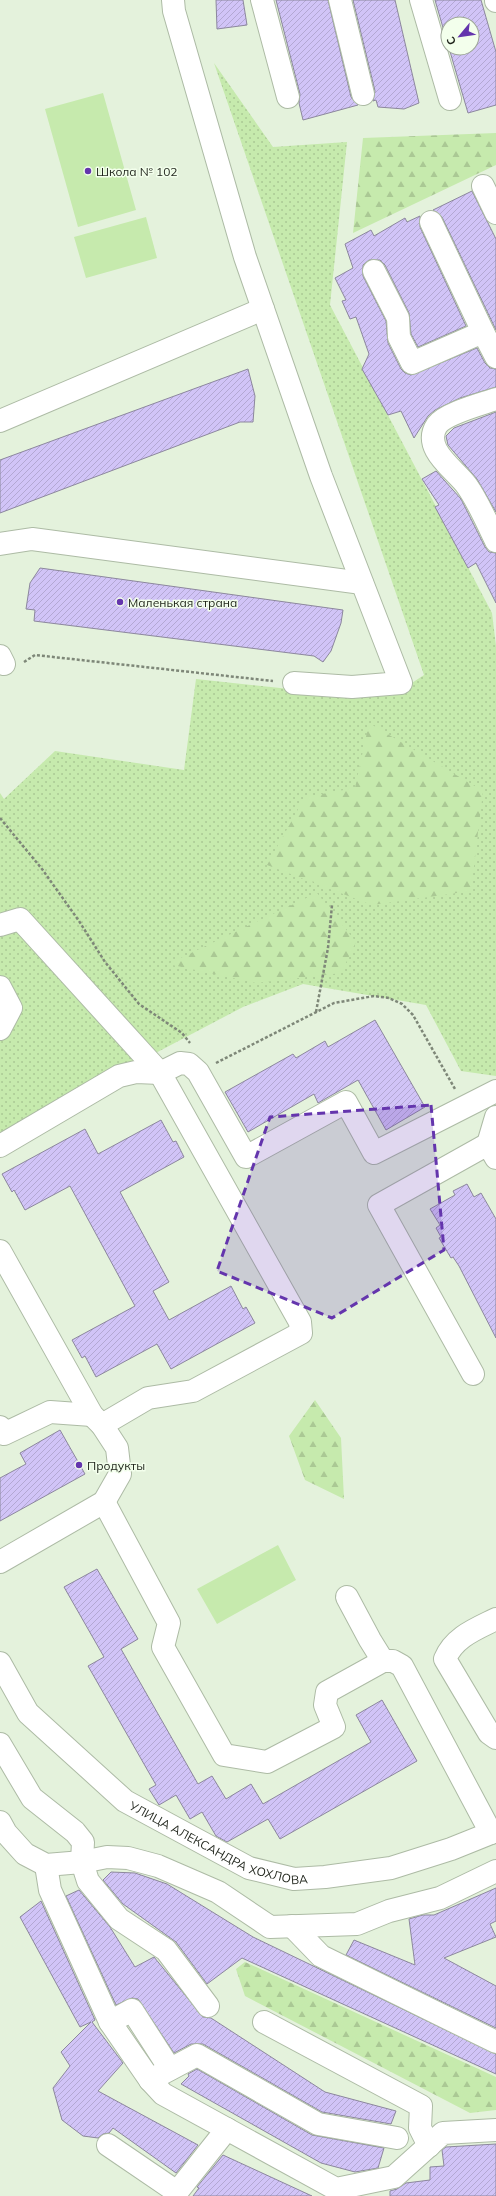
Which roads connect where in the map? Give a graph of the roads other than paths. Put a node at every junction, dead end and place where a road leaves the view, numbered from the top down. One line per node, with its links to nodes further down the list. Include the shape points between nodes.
1 (173, 0): 12 (street, via 174,12 238,234)
2 (262, 0): 6 (street)
3 (340, 0): 5 (street)
4 (421, 0): 7 (street)
5 (364, 94)
6 (288, 97)
7 (450, 100)
8 (483, 186): 9 (street)
9 (496, 213)
10 (431, 222): 13 (street)
11 (374, 271): 13 (street, via 398,318 399,337 412,363)
12 (263, 309): 16 (street); 19 (street, via 321,476)
13 (483, 332): 14 (street)
14 (496, 357)
15 (496, 399): 17 (street, via 448,417 437,425 434,438 439,456 467,486)
16 (0, 421)
17 (496, 541)
18 (0, 544): 19 (street, via 32,539)
19 (362, 583): 20 (street, via 401,683 352,687)
20 (294, 683)
21 (0, 925): 24 (street, via 20,919)
22 (0, 987): 23 (street, via 11,1008)
23 (0, 1029)
24 (160, 1073): 25 (street, via 180,1063 189,1064 198,1072 246,1157 346,1102 374,1152); 27 (street, via 136,1072 119,1076); 31 (street, via 300,1322 301,1333 193,1391 148,1398)
25 (496, 1091)
26 (496, 1117): 28 (street)
27 (0, 1146)
28 (492, 1151): 30 (street, via 379,1205)
29 (0, 1251): 31 (street)
30 (473, 1374)
31 (97, 1420): 32 (street, via 50,1412 4,1434); 33 (street, via 117,1448 120,1474)
32 (0, 1427)
33 (104, 1502): 34 (street); 37 (street, via 170,1623 162,1647 224,1755 267,1762 334,1727 325,1705 327,1692)
34 (0, 1562)
35 (347, 1597): 37 (street)
36 (496, 1619): 39 (street, via 458,1639 449,1649 446,1659 489,1733)
37 (383, 1660): 42 (street, via 393,1661 402,1666)
38 (0, 1663): 42 (street, УЛИЦА АЛЕКСАНДРА ХОХЛОВА, via 28,1713 124,1801 249,1868 294,1879 391,1868)
39 (496, 1738)
40 (0, 1744): 43 (street, via 32,1798 75,1832 83,1842)
41 (0, 1822): 44 (street, via 6,1833 25,1854)
42 (494, 1832)
43 (82, 1862): 44 (street); 46 (street, via 121,1857 158,1866 218,1892 270,1927); 47 (street, via 88,1882 119,1919 166,1950)
44 (46, 1864): 48 (street, via 50,1890)
45 (496, 1871): 46 (street, via 440,1898 389,1911 357,1924)
46 (292, 1926): 50 (street, via 321,1956)
47 (208, 2006)
48 (110, 2022): 51 (street, via 132,2010); 52 (street)
49 (264, 2022): 57 (street, via 421,2106 420,2128)
50 (496, 2042)
51 (170, 2069): 52 (street); 55 (street, via 197,2055 318,2124)
52 (150, 2080): 53 (street, via 163,2094)
53 (227, 2129): 56 (street, via 177,2192); 58 (street)
54 (496, 2130): 57 (street, via 443,2133)
55 (396, 2138)
56 (108, 2145)
57 (429, 2146): 58 (street, via 394,2177)
58 (336, 2189): 59 (street)
59 (357, 2196)

